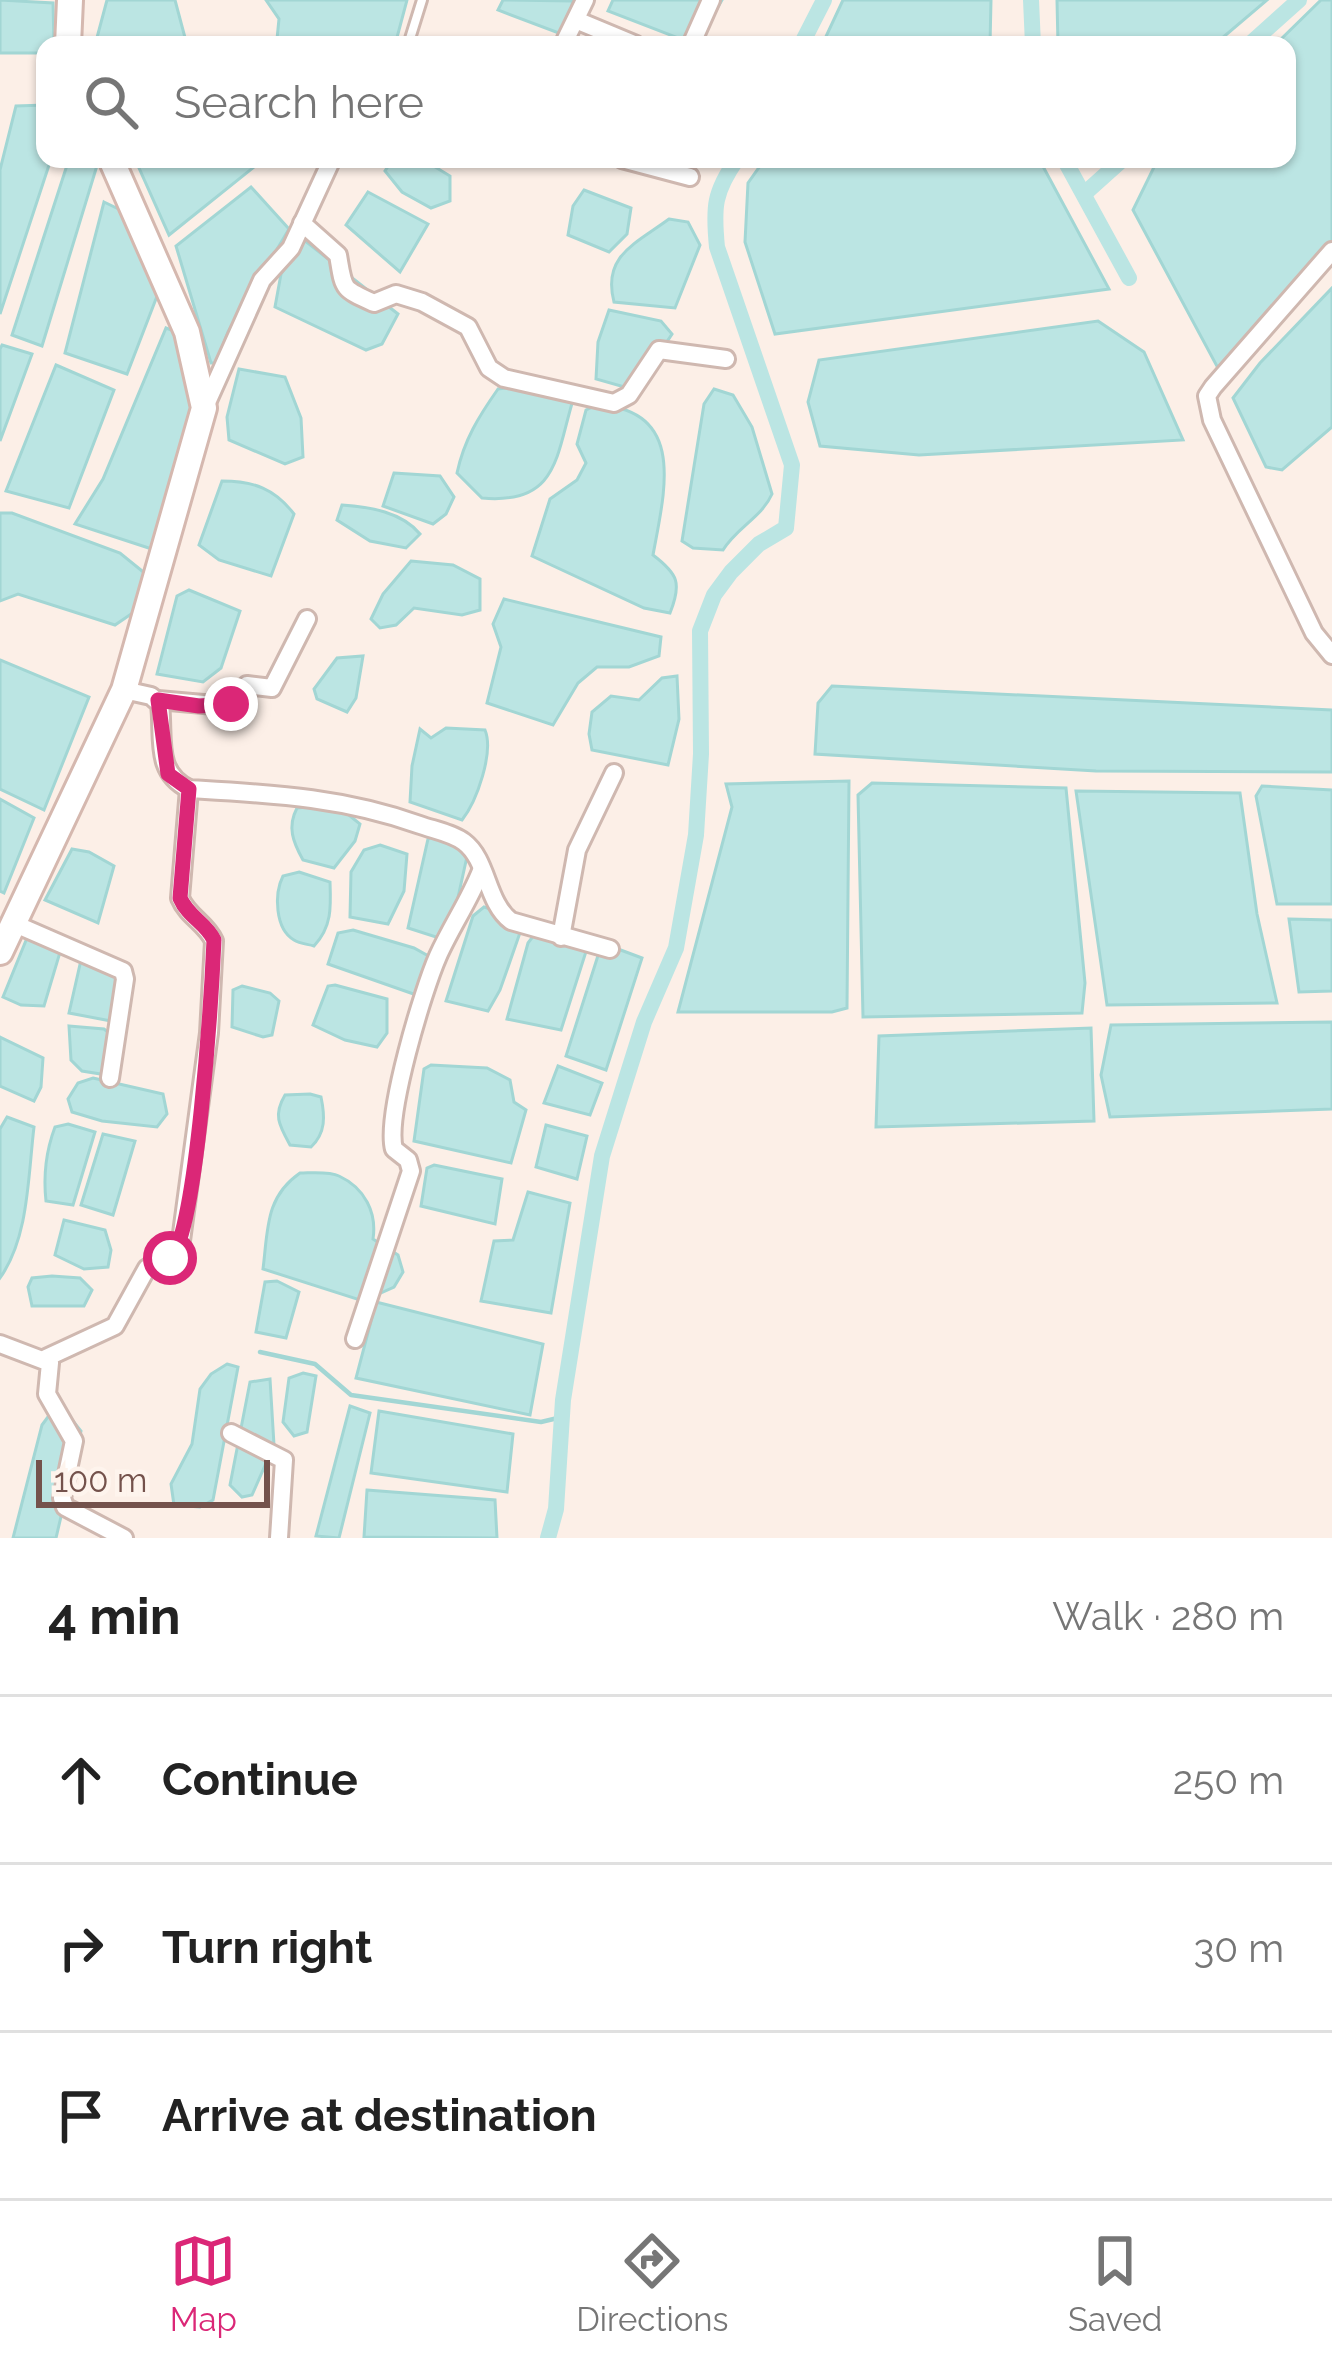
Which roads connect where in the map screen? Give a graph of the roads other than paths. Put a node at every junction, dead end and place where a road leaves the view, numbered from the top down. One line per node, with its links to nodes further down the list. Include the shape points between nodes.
1 (70, 0): 6 (street)
2 (422, 0): 7 (lane)
3 (585, 0): 5 (street)
4 (711, 0): 10 (street)
5 (576, 20): 8 (street); 9 (street)
6 (68, 36)
7 (411, 36)
8 (568, 36)
9 (614, 36)
10 (695, 36)
11 (115, 168): 18 (street, via 187,332)
12 (328, 168): 15 (street)
13 (654, 168): 14 (street)
14 (690, 178)
15 (302, 223): 17 (street, via 338,255 346,289 374,303 396,294 422,302 468,327 489,368 504,378 614,403 659,350); 18 (street, via 266,273)
16 (1332, 251): 20 (street, via 1213,387 1207,407 1314,633)
17 (726, 359)
18 (204, 408): 21 (street)
19 (307, 619): 22 (street, via 272,688 247,686 226,706)
20 (1332, 655)
21 (124, 690): 22 (street); 26 (street)
22 (158, 700): 24 (street, via 168,774)
23 (614, 773): 27 (street, via 577,850)
24 (189, 789): 25 (street, via 320,797 380,810 467,844); 33 (street, via 180,898 214,940 180,1248 147,1268 115,1326)
25 (481, 872): 27 (street, via 504,916); 31 (street, via 437,958 418,1017 391,1126 394,1149 411,1171)
26 (15, 923): 29 (street); 30 (street, via 123,971)
27 (561, 937): 28 (street)
28 (610, 949)
29 (0, 952)
30 (110, 1078)
31 (355, 1339)
32 (0, 1344): 33 (street)
33 (46, 1358): 35 (street, via 47,1394 74,1442 63,1504)
34 (231, 1432): 36 (street, via 284,1460)
35 (124, 1538)
36 (279, 1538)

